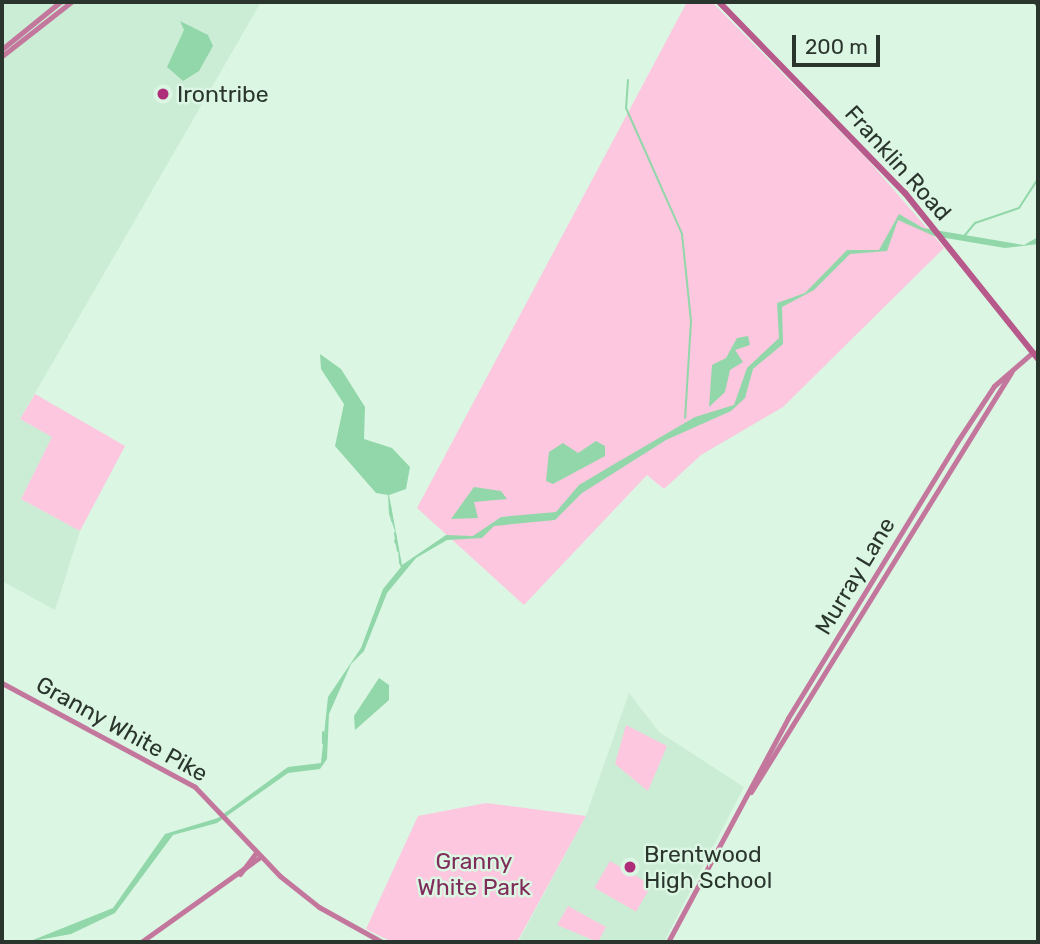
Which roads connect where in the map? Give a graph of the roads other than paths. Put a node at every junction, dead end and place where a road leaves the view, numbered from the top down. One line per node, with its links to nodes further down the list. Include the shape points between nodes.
1 (60, 2): 4 (main road)
2 (71, 2): 4 (main road)
3 (719, 2): 7 (main road, Franklin Road, via 926,218)
4 (54, 10): 5 (main road); 6 (main road)
5 (2, 49)
6 (2, 56)
7 (1033, 352): 8 (main road, Franklin Road); 13 (main road, Murray Lane, via 957,442 737,812)
8 (1038, 359)
9 (2, 683): 10 (main road, Granny White Pike, via 176,775 216,807)
10 (258, 855): 11 (main road, via 240,874); 12 (main road, Granny White Pike, via 319,907)
11 (141, 942)
12 (382, 942)
13 (668, 942)

